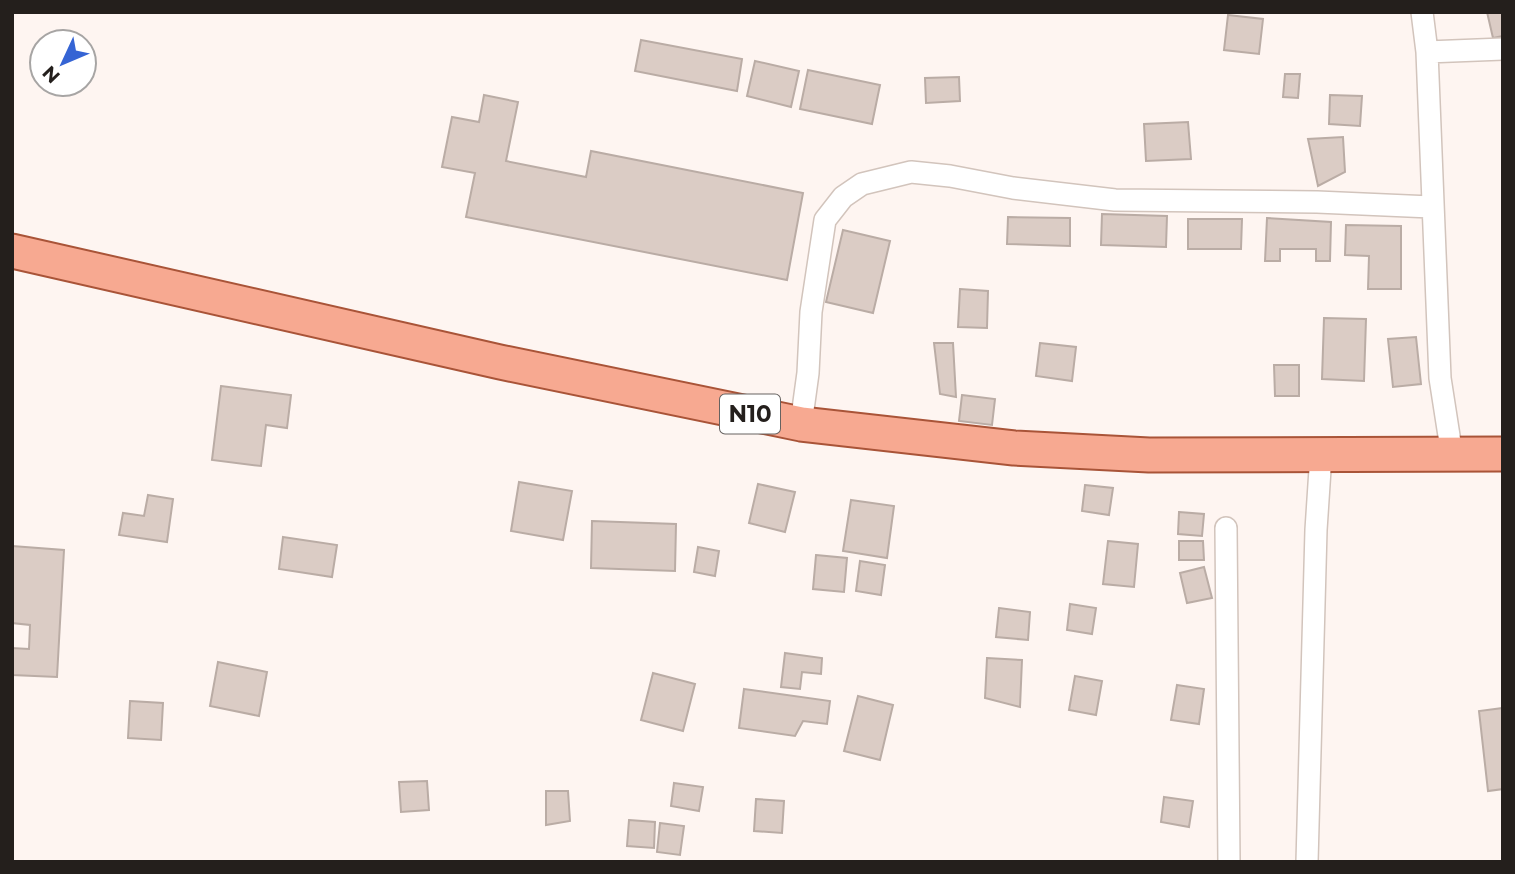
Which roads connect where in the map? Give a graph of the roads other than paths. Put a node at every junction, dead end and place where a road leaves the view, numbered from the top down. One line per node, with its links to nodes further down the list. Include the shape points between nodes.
1 (1422, 12): 3 (street)
2 (1503, 49): 3 (street)
3 (1427, 52): 4 (street)
4 (1432, 207): 6 (street, via 1115,200 911,172 862,184 843,197 825,220 811,312); 9 (street, via 1440,378)
5 (12, 251): 6 (main road, N10, via 513,365)
6 (802, 424): 7 (main road, N10, via 1013,448 1149,455)
7 (1321, 454): 9 (main road, N10); 12 (street)
8 (1503, 454): 9 (main road, N10)
9 (1452, 455)
10 (1226, 528): 11 (street)
11 (1230, 862)
12 (1307, 862)

